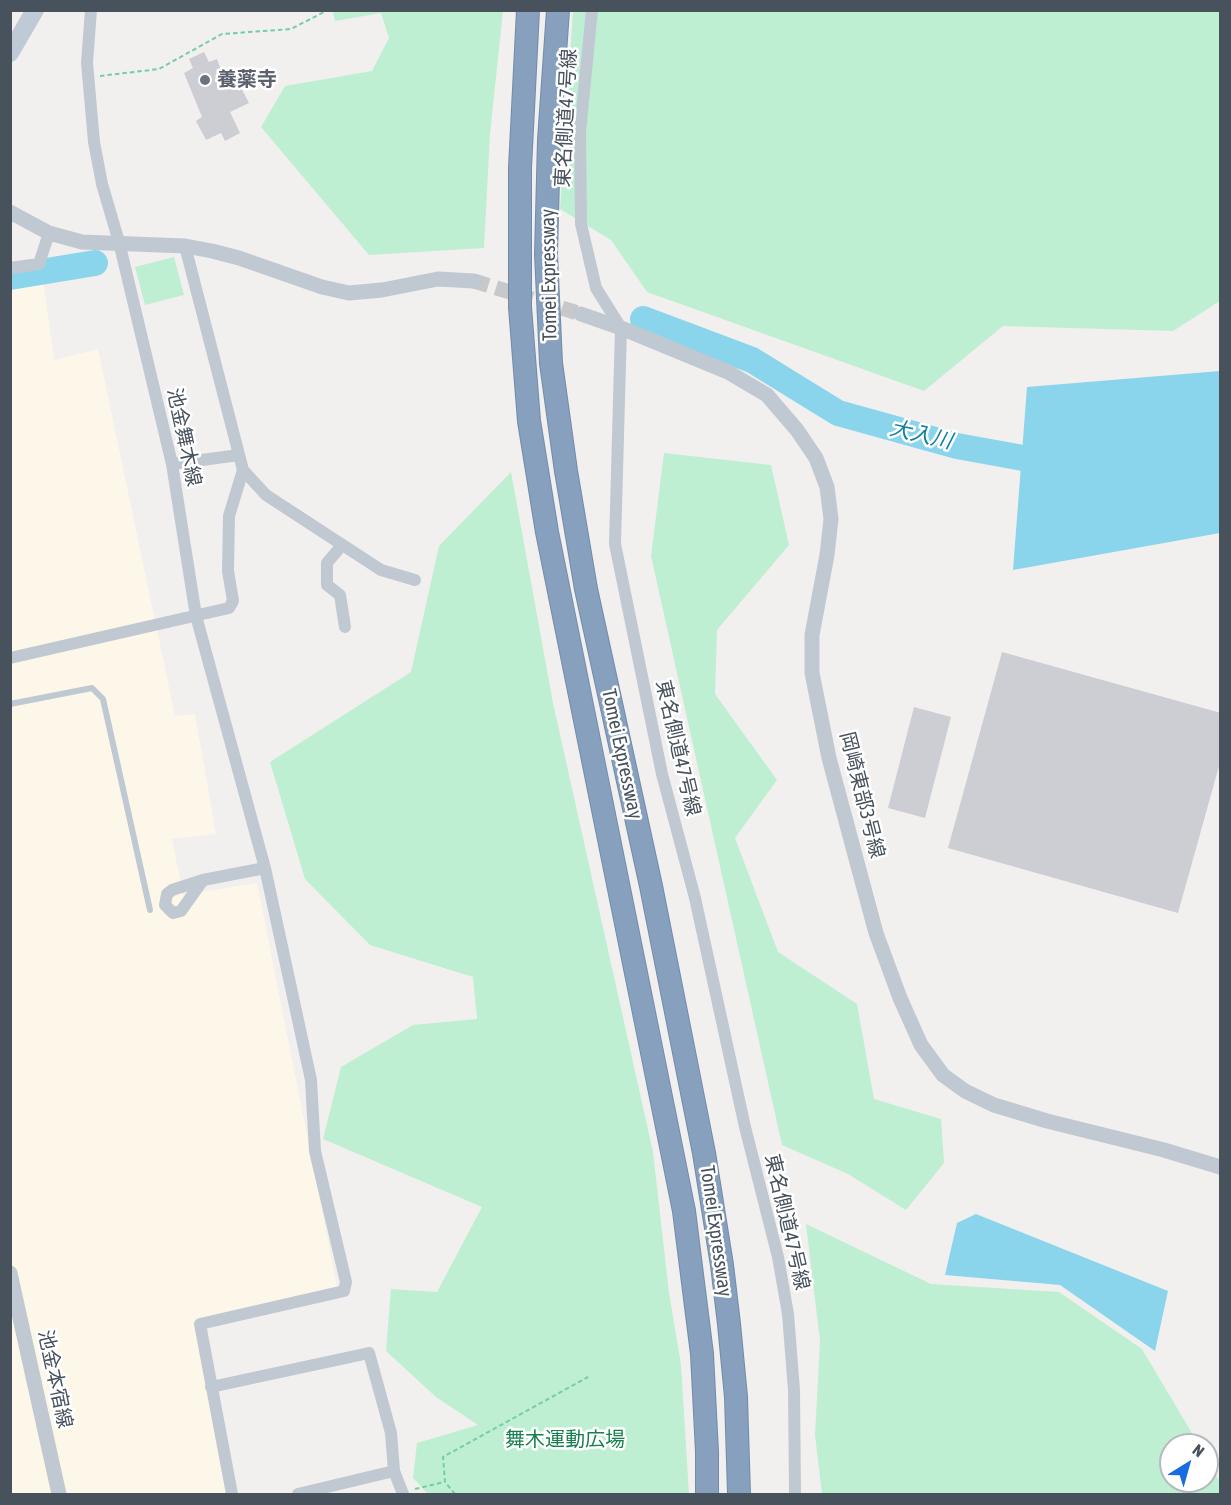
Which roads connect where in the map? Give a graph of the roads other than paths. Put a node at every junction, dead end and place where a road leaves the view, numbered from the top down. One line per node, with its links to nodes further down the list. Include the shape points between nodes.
1 (35, 10): 6 (main road)
2 (91, 10): 9 (street, 池金舞木線, via 87,63 96,153)
3 (528, 10): 35 (highway, Tomei Expressway, via 520,168 520,308 529,421 549,543 684,1211 702,1354)
4 (558, 10): 36 (highway, Tomei Expressway, via 546,254 551,363 586,589 704,1153 729,1324)
5 (592, 10): 14 (street, 東名側道47号線, via 580,132 581,224 596,288)
6 (10, 52)
7 (10, 212): 8 (street)
8 (49, 233): 9 (street, via 82,242); 11 (street, via 39,264)
9 (118, 243): 10 (street); 16 (street, 池金舞木線)
10 (185, 246): 12 (street, via 239,258 349,293 438,279); 15 (street)
11 (10, 268)
12 (474, 281)
13 (581, 314): 14 (street, 岡崎東部3号線)
14 (621, 328): 27 (street, 岡崎東部3号線, via 728,372 767,395 816,458 827,487 831,519 812,635 812,673 829,758 876,933 921,1045 943,1075 994,1105); 37 (street, 東名側道47号線, via 615,544 662,774 695,898 778,1257 788,1314 794,1390)
15 (239, 455): 16 (street); 17 (street)
16 (172, 464): 20 (street, 池金舞木線)
17 (243, 470): 18 (street, via 266,495); 20 (street, via 229,516 228,571 233,601 229,608)
18 (342, 544): 19 (street, via 381,570); 21 (street, via 327,563 327,585 340,595)
19 (415, 580)
20 (196, 616): 22 (street); 24 (street, 池金舞木線)
21 (345, 627)
22 (10, 658)
23 (10, 704): 26 (lane, via 92,688 103,699)
24 (264, 867): 25 (street); 29 (street, 池金舞木線, via 311,1080 315,1151 346,1281 344,1291 200,1324)
25 (203, 880)
26 (150, 910)
27 (1221, 1167)
28 (10, 1273): 32 (street, 池金本宿線)
29 (211, 1387): 30 (street, via 369,1353 391,1433); 33 (street)
30 (394, 1471): 31 (street); 34 (street)
31 (409, 1492)
32 (59, 1494)
33 (232, 1494)
34 (298, 1494)
35 (707, 1494)
36 (739, 1494)
37 (795, 1494)

